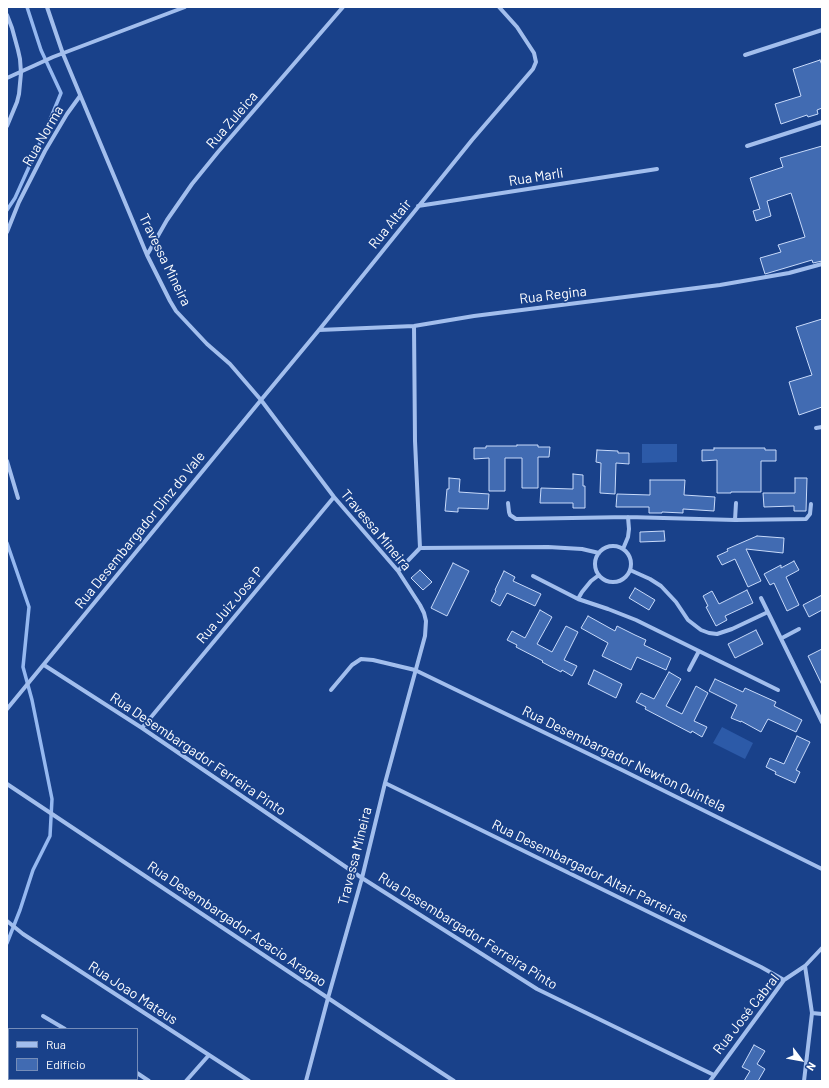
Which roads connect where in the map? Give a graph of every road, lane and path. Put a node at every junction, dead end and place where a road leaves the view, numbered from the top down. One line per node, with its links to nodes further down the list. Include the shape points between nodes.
1 (47, 7): 7 (street, Travessa Mineira)
2 (185, 7): 7 (street)
3 (343, 7): 18 (street, Rua Zuleica, via 192,184)
4 (499, 7): 16 (street, Rua Altair, via 520,32 534,53 536,62 533,69)
5 (7, 15): 9 (street, via 20,58)
6 (822, 30): 8 (street)
7 (63, 54): 9 (street); 11 (street, Travessa Mineira)
8 (745, 55)
9 (21, 73): 10 (street); 13 (street, via 18,98)
10 (7, 78)
11 (80, 96): 17 (street, Rua Norma, via 45,151); 18 (street, Travessa Mineira)
12 (822, 122): 14 (street)
13 (7, 126)
14 (747, 146)
15 (657, 169): 16 (street, Rua Marli)
16 (418, 206): 21 (street, Rua Altair)
17 (7, 232)
18 (147, 255): 22 (street, Travessa Mineira, via 176,311)
19 (822, 264): 20 (street, Rua Regina, via 789,273 720,285)
20 (414, 326): 21 (street, Rua Regina); 33 (street, via 415,440)
21 (319, 330): 22 (street, Rua Altair)
22 (261, 400): 26 (street, Travessa Mineira); 46 (street, Rua Desembargador Dinz do Vale)
23 (822, 427): 24 (street)
24 (816, 428)
25 (7, 461): 27 (street)
26 (334, 497): 37 (street, Travessa Mineira); 53 (street, Rua Juiz Jose P)
27 (18, 498)
28 (736, 503): 32 (street)
29 (508, 504): 31 (street, via 510,515 516,519)
30 (811, 504): 32 (street, via 810,514 806,519)
31 (628, 518): 32 (street); 34 (street, via 628,537)
32 (735, 520)
33 (420, 548): 35 (street, via 548,547); 37 (street)
34 (622, 549): 35 (street, via 611,546); 36 (street, via 630,559)
35 (599, 552): 38 (street, via 595,561)
36 (630, 570): 38 (street, via 623,578 613,582); 42 (street, via 661,586 688,620 710,633 717,634 732,629)
37 (398, 571): 47 (street, Travessa Mineira, via 420,605 426,621 425,636)
38 (599, 575): 40 (street)
39 (533, 576): 40 (street)
40 (578, 598): 45 (street, via 636,620)
41 (761, 598): 42 (street)
42 (768, 612): 44 (street)
43 (799, 629): 44 (street)
44 (782, 638): 52 (street)
45 (699, 651): 48 (street); 50 (street)
46 (44, 665): 51 (street, Rua Desembargador Dinz do Vale); 53 (street, Rua Desembargador Ferreira Pinto)
47 (415, 670): 49 (street, Rua Desembargador Newton Quintela, via 374,660 361,660 352,665); 54 (street, Travessa Mineira); 56 (street, Rua Desembargador Newton Quintela)
48 (689, 670)
49 (331, 690)
50 (778, 690)
51 (7, 709)
52 (822, 722)
53 (142, 728): 57 (street, Rua Desembargador Ferreira Pinto)
54 (385, 783): 57 (street, Travessa Mineira); 61 (street, Rua Desembargador Altair Parreiras)
55 (7, 784): 62 (street, Rua Desembargador Acacio Aragao)
56 (822, 869)
57 (362, 878): 62 (street, Travessa Mineira); 69 (street, Rua Desembargador Ferreira Pinto, via 537,989)
58 (7, 921): 67 (street, Rua Joao Mateus)
59 (822, 948): 60 (street, Rua José Cabral)
60 (805, 966): 61 (street, Rua José Cabral); 63 (street)
61 (784, 980): 69 (street, Rua José Cabral)
62 (328, 998): 73 (street, Travessa Mineira); 74 (street, Rua Desembargador Acacio Aragao)
63 (812, 1012): 64 (street); 76 (street)
64 (822, 1014)
65 (43, 1016): 66 (street)
66 (63, 1028)
67 (209, 1055): 71 (street); 72 (street, Rua Joao Mateus)
68 (138, 1073): 70 (street)
69 (714, 1075): 75 (street, Rua José Cabral)
70 (150, 1081)
71 (186, 1081)
72 (249, 1081)
73 (306, 1081)
74 (454, 1081)
75 (710, 1081)
76 (804, 1081)

